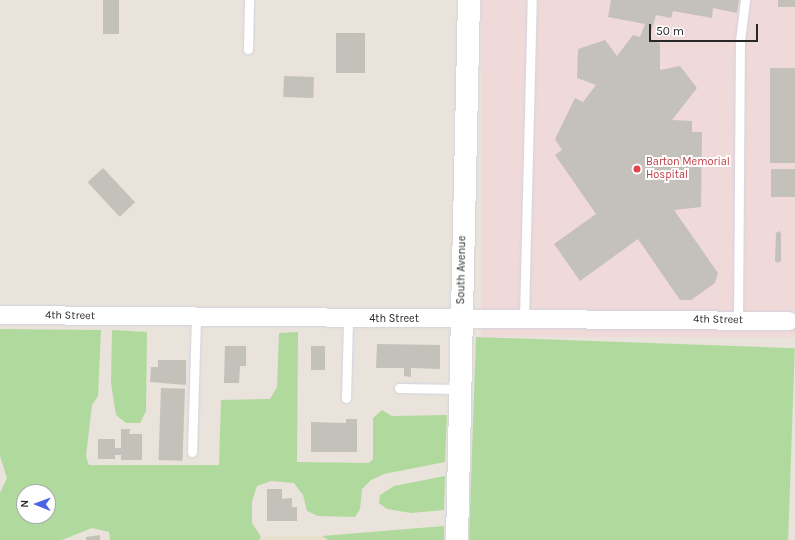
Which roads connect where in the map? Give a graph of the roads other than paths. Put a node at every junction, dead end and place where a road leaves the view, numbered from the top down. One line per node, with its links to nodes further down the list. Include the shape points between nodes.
1 (249, 0): 5 (lane)
2 (469, 0): 10 (street, South Avenue)
3 (532, 0): 8 (lane)
4 (745, 0): 11 (lane, via 740,41)
5 (248, 49)
6 (0, 315): 7 (street, 4th Street)
7 (196, 318): 9 (street, 4th Street); 16 (lane)
8 (524, 318): 10 (street, 4th Street); 11 (street, 4th Street)
9 (348, 319): 10 (street, 4th Street); 15 (lane)
10 (461, 320): 14 (street, South Avenue)
11 (738, 320): 12 (street, 4th Street)
12 (789, 321)
13 (399, 388): 14 (lane)
14 (460, 389): 17 (street, South Avenue)
15 (346, 398)
16 (192, 452)
17 (458, 540)

